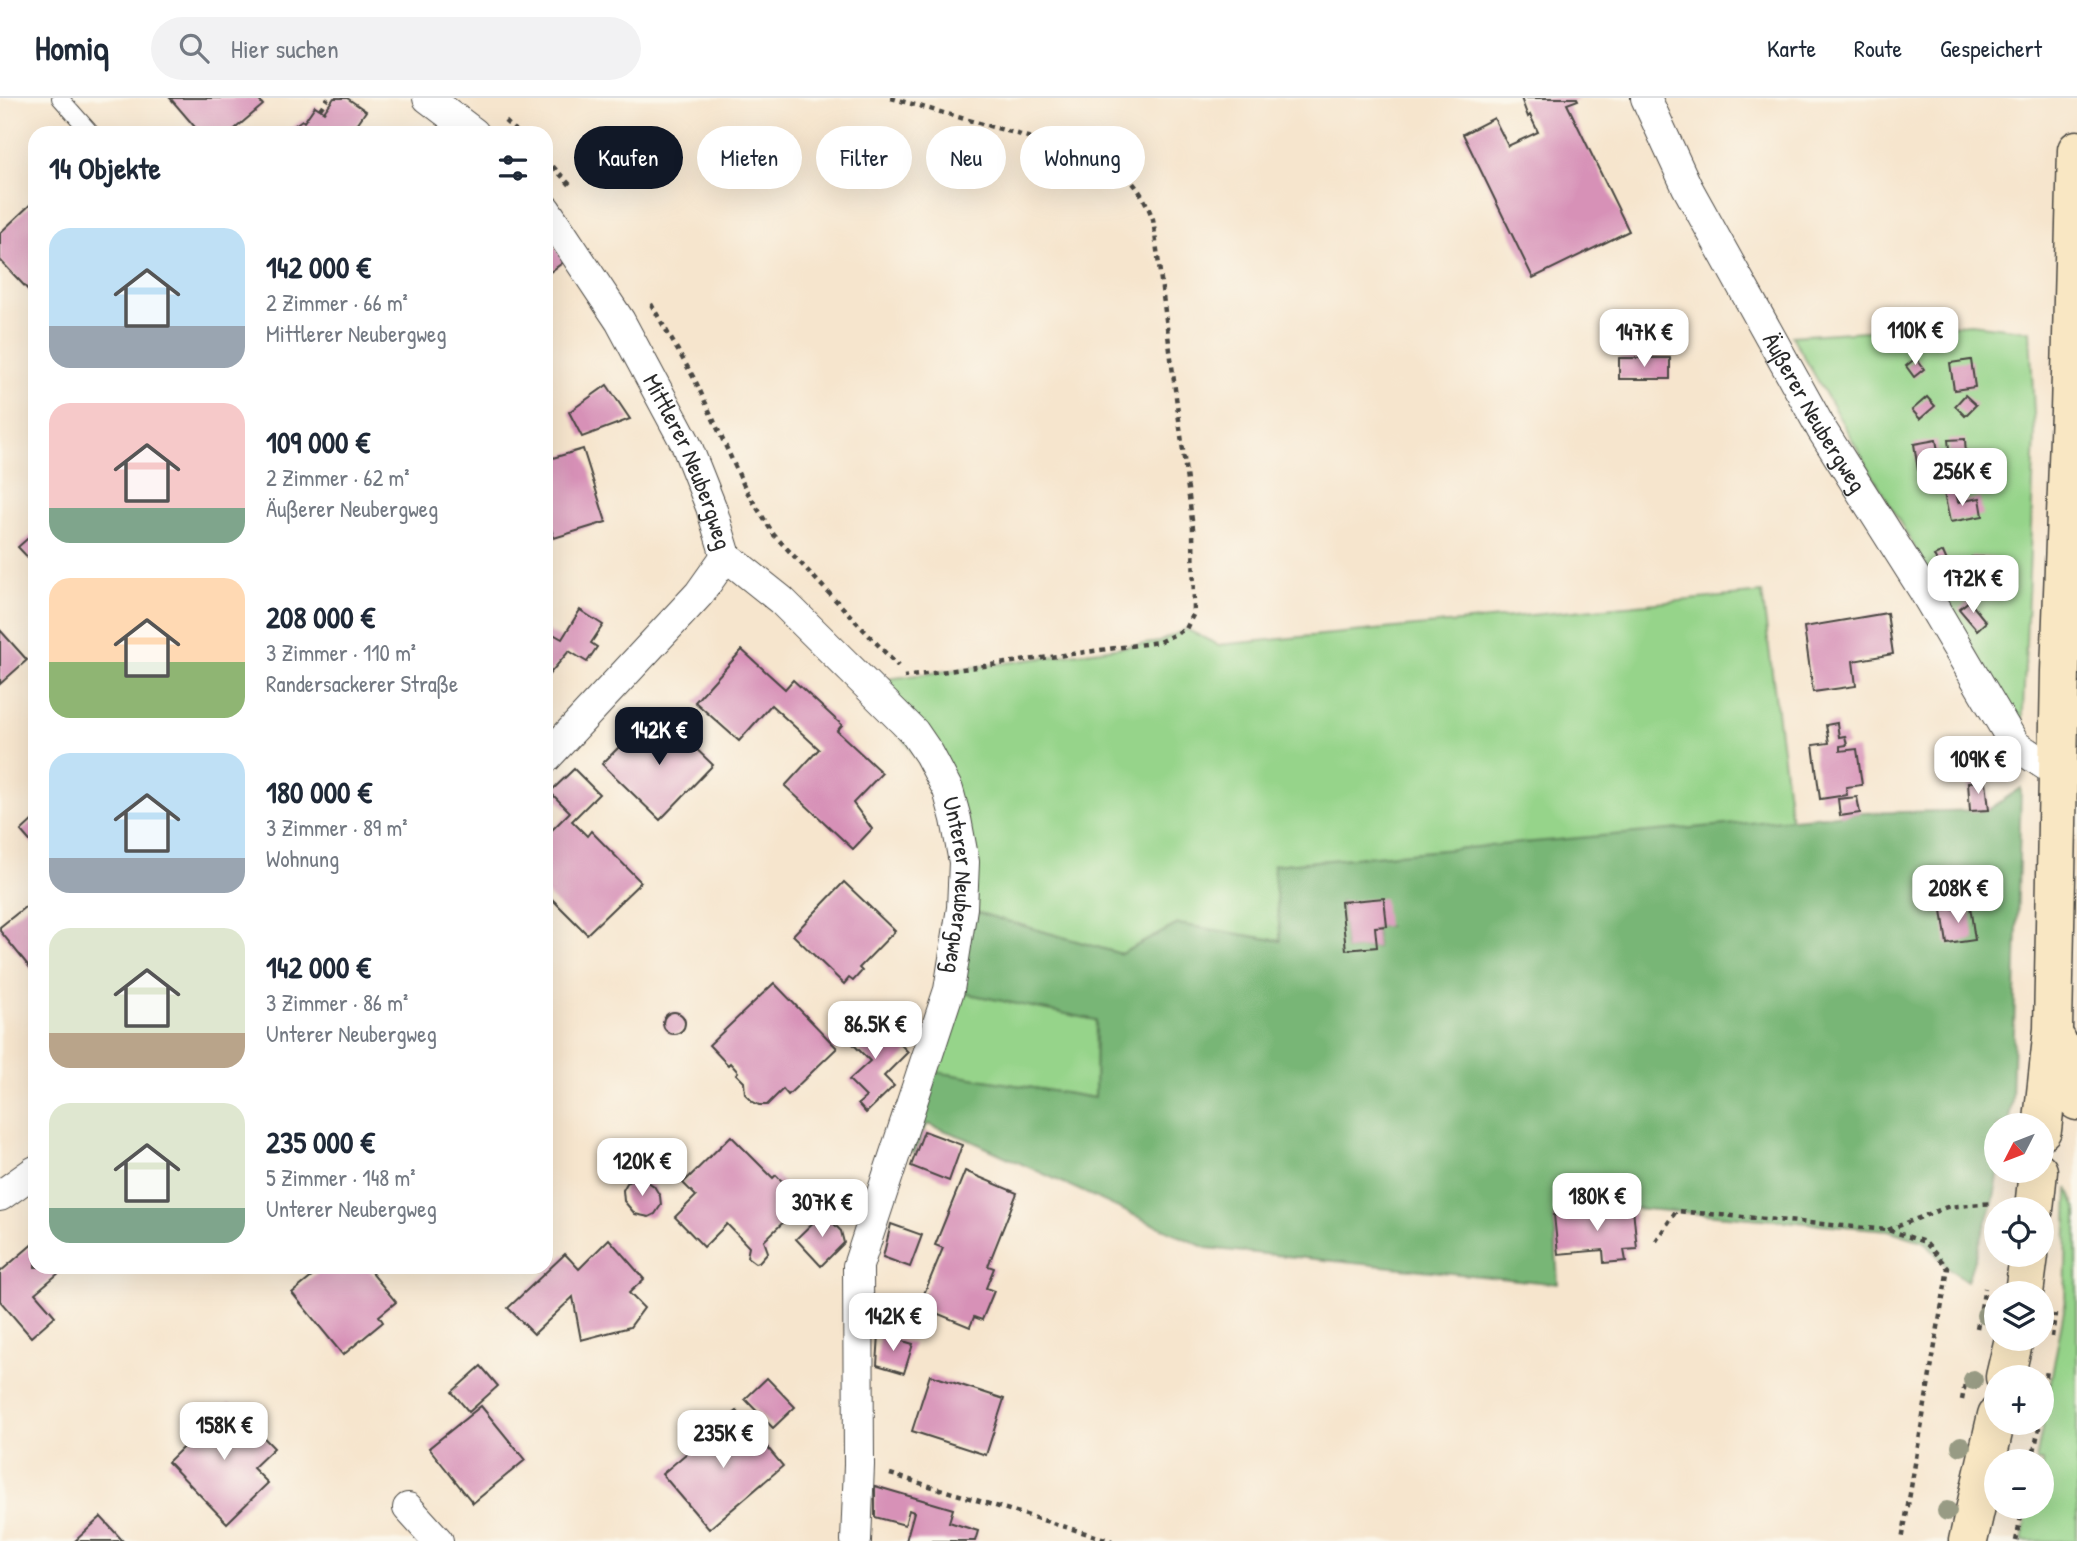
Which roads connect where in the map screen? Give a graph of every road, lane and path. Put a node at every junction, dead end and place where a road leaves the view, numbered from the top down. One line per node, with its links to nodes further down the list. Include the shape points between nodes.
1 (60, 98): 7 (lane)
2 (328, 98): 6 (path)
3 (428, 98): 8 (street)
4 (891, 98): 15 (path, via 1109,160 1130,177 1153,219 1193,528 1194,613 1186,629 1175,635 1159,642)
5 (1646, 98): 18 (street, Äußerer Neubergweg, via 1687,187 1822,430 2015,745)
6 (320, 109)
7 (85, 126)
8 (465, 126)
9 (2077, 150): 18 (main road)
10 (553, 166): 11 (path)
11 (575, 190)
12 (553, 221): 14 (street, Mittlerer Neubergweg, via 620,321 686,444)
13 (647, 298): 15 (path, via 695,380 746,490 774,536)
14 (726, 556): 16 (street, Unterer Neubergweg, via 780,600); 17 (street, Mittlerer Neubergweg, via 699,594)
15 (908, 677): 16 (path, via 888,679)
16 (874, 693): 32 (street, Unterer Neubergweg, via 914,732 929,754 948,790 964,862 949,990 858,1266)
17 (553, 750)
18 (2059, 774): 19 (main road)
19 (2053, 1029): 20 (main road); 21 (main road)
20 (2077, 1101)
21 (2044, 1113)
22 (28, 1176): 23 (street)
23 (0, 1196)
24 (1984, 1204): 25 (path, via 1947,1206)
25 (1888, 1230): 26 (path, via 1676,1211); 38 (path, via 1925,1242 1948,1268)
26 (1656, 1241)
27 (1984, 1294): 28 (path)
28 (1975, 1338)
29 (1969, 1365): 30 (path)
30 (1960, 1406)
31 (1992, 1435): 39 (main road)
32 (859, 1465): 36 (street, Unterer Neubergweg); 37 (path)
33 (408, 1508): 35 (street)
34 (2021, 1519): 40 (path)
35 (438, 1541)
36 (856, 1541)
37 (1112, 1541)
38 (1902, 1541)
39 (1968, 1541)
40 (2016, 1541)

